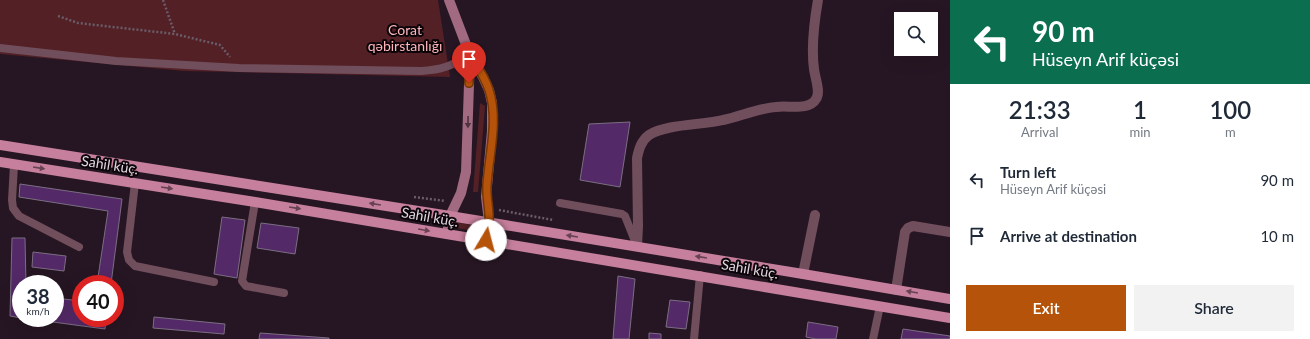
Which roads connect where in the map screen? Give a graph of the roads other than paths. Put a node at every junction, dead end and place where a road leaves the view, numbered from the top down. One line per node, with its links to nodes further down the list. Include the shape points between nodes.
1 (450, 0): 4 (street)
2 (818, 0): 17 (street, via 813,62 818,97 806,106 775,107 721,120 664,129 645,139 638,151)
3 (0, 48): 4 (lane, via 116,61 239,68 434,70 447,67)
4 (470, 55): 12 (street, one-way to 12, via 466,172 461,193); 13 (street, via 489,90 492,103 487,185)
5 (0, 145): 12 (main road, Sahil küç., one-way to 5)
6 (0, 162): 7 (main road, Sahil küç.)
7 (14, 165): 8 (main road, Sahil küç., one-way to 8); 18 (lane, via 12,200 13,208 19,216)
8 (135, 183): 9 (main road, Sahil küç., one-way to 9); 21 (lane, via 127,252 129,260 135,266)
9 (255, 202): 15 (main road, Sahil küç., one-way to 15); 23 (lane, via 242,281 246,286)
10 (560, 203): 17 (lane, via 622,214)
11 (815, 215): 19 (street)
12 (450, 216): 13 (main road, Sahil küç.); 15 (street)
13 (489, 222): 16 (street); 17 (main road, Sahil küç., one-way to 13)
14 (950, 232): 22 (street, via 913,226 908,228 905,232)
15 (447, 234): 16 (main road, Sahil küç.)
16 (486, 240): 20 (main road, Sahil küç.)
17 (637, 246): 19 (main road, Sahil küç., one-way to 17)
18 (79, 247)
19 (803, 274): 22 (main road, Sahil küç.)
20 (700, 275): 25 (main road, Sahil küç.); 27 (lane)
21 (214, 282)
22 (896, 290): 24 (main road, Sahil küç., one-way to 22)
23 (284, 293)
24 (950, 299)
25 (880, 306): 26 (main road, Sahil küç.); 28 (lane)
26 (950, 318)
27 (694, 339)
28 (873, 339)

